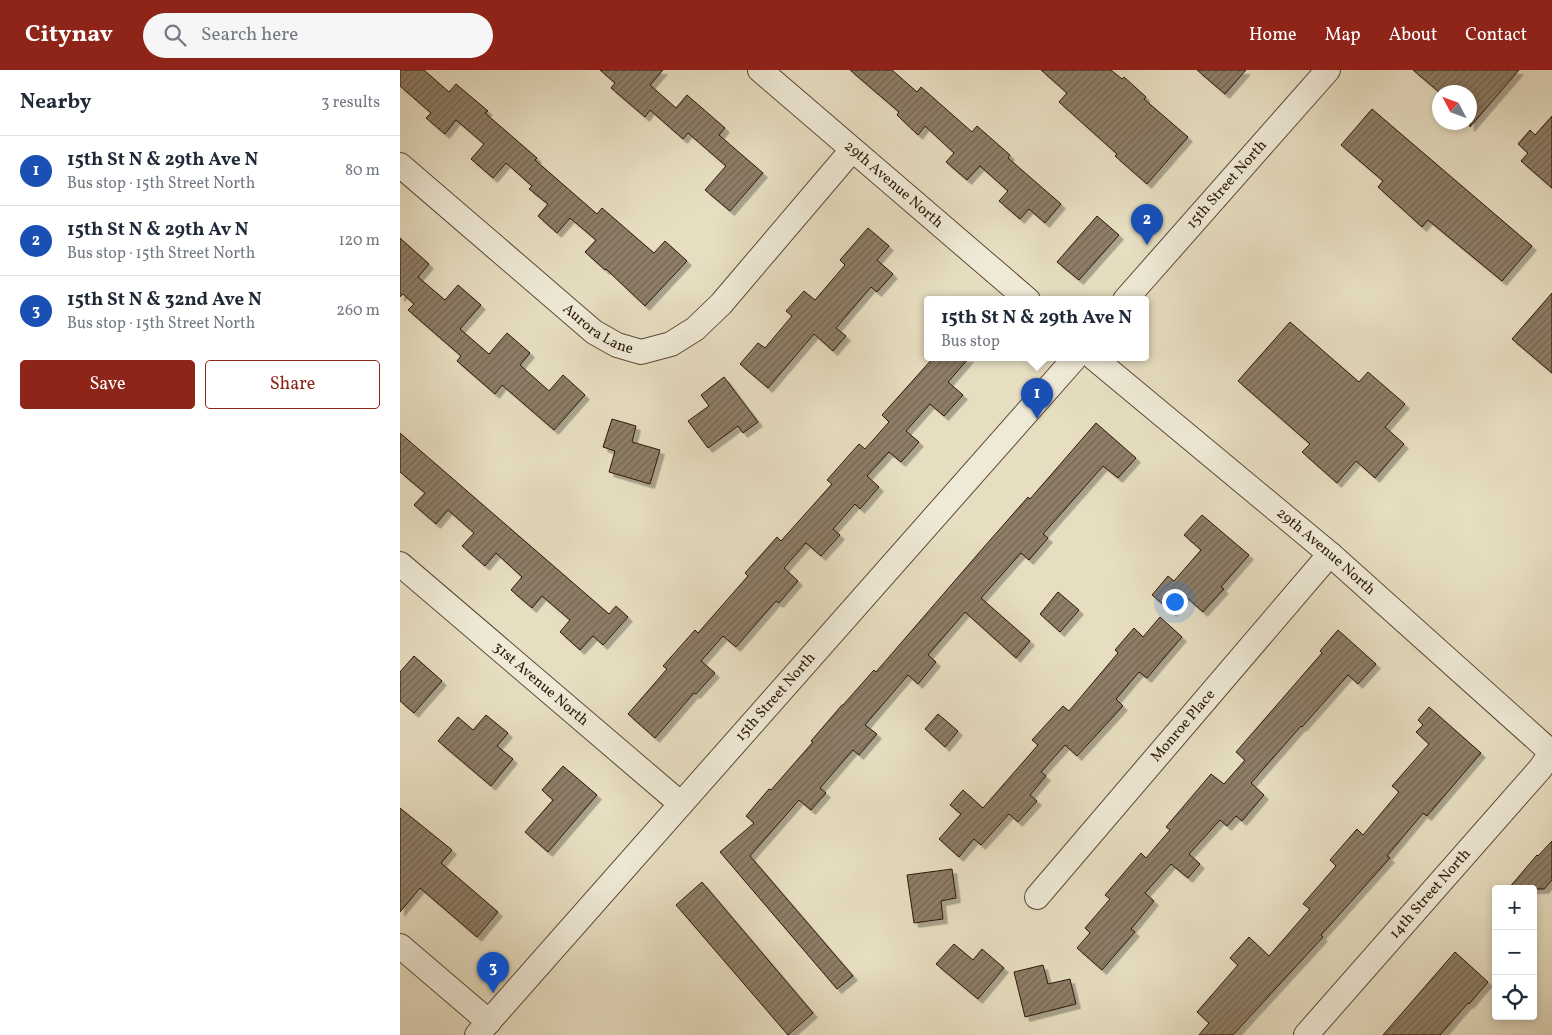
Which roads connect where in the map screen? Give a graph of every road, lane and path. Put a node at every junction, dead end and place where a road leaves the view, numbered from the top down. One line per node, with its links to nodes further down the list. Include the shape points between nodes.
1 (760, 70): 3 (street, 29th Avenue North)
2 (1328, 70): 6 (street, 15th Street North)
3 (852, 150): 4 (street, Aurora Lane, via 721,304 695,329 671,344 641,352 617,345 594,332); 5 (street, 29th Avenue North)
4 (400, 165)
5 (1023, 296)
6 (1129, 296)
7 (1072, 361): 12 (street, 15th Street North)
8 (1098, 361): 9 (street, 29th Avenue North)
9 (1330, 554): 11 (street, 29th Avenue North); 13 (street, Monroe Place)
10 (400, 564): 12 (street, 31st Avenue North)
11 (1552, 753): 16 (street, 14th Street North)
12 (681, 804): 15 (street, 15th Street North)
13 (1037, 897)
14 (400, 946): 15 (street)
15 (483, 1028)
16 (1306, 1035)

